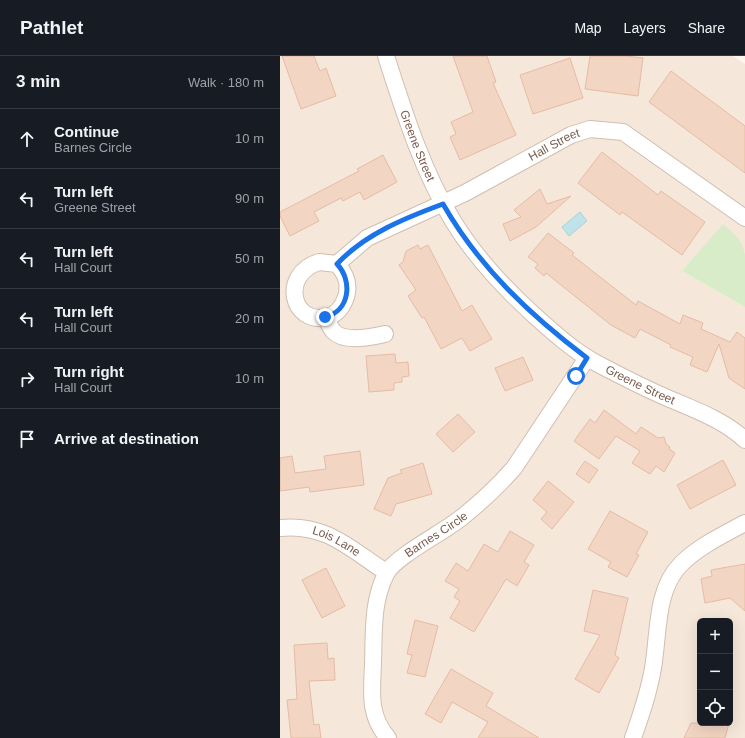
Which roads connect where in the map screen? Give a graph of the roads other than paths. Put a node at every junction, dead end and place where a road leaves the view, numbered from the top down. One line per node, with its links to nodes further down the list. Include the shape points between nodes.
1 (386, 56): 2 (street, Greene Street, via 410,127)
2 (443, 204): 3 (street, Hall Street, via 571,135 590,128 624,132); 4 (street, Hall Street, via 367,238); 7 (street, Greene Street, via 470,245 504,287 555,334)
3 (745, 218)
4 (337, 264): 5 (street, via 343,271 348,291 339,310 332,316); 5 (street, via 319,262 309,265 301,271 295,281 293,291 301,309 311,317)
5 (325, 317): 6 (street, via 340,336 364,338)
6 (385, 334)
7 (587, 358): 8 (street, Greene Street, via 627,380 702,413); 11 (street, Barnes Circle, via 518,462 500,483 460,519 408,553)
8 (745, 440)
9 (745, 523): 13 (street, via 704,545 680,564 667,582 661,604 652,674)
10 (280, 528): 11 (street, Lois Lane, via 313,529 328,534)
11 (386, 572): 12 (street, Barnes Circle, via 378,593 376,608 372,708 377,724)
12 (388, 738)
13 (633, 738)

